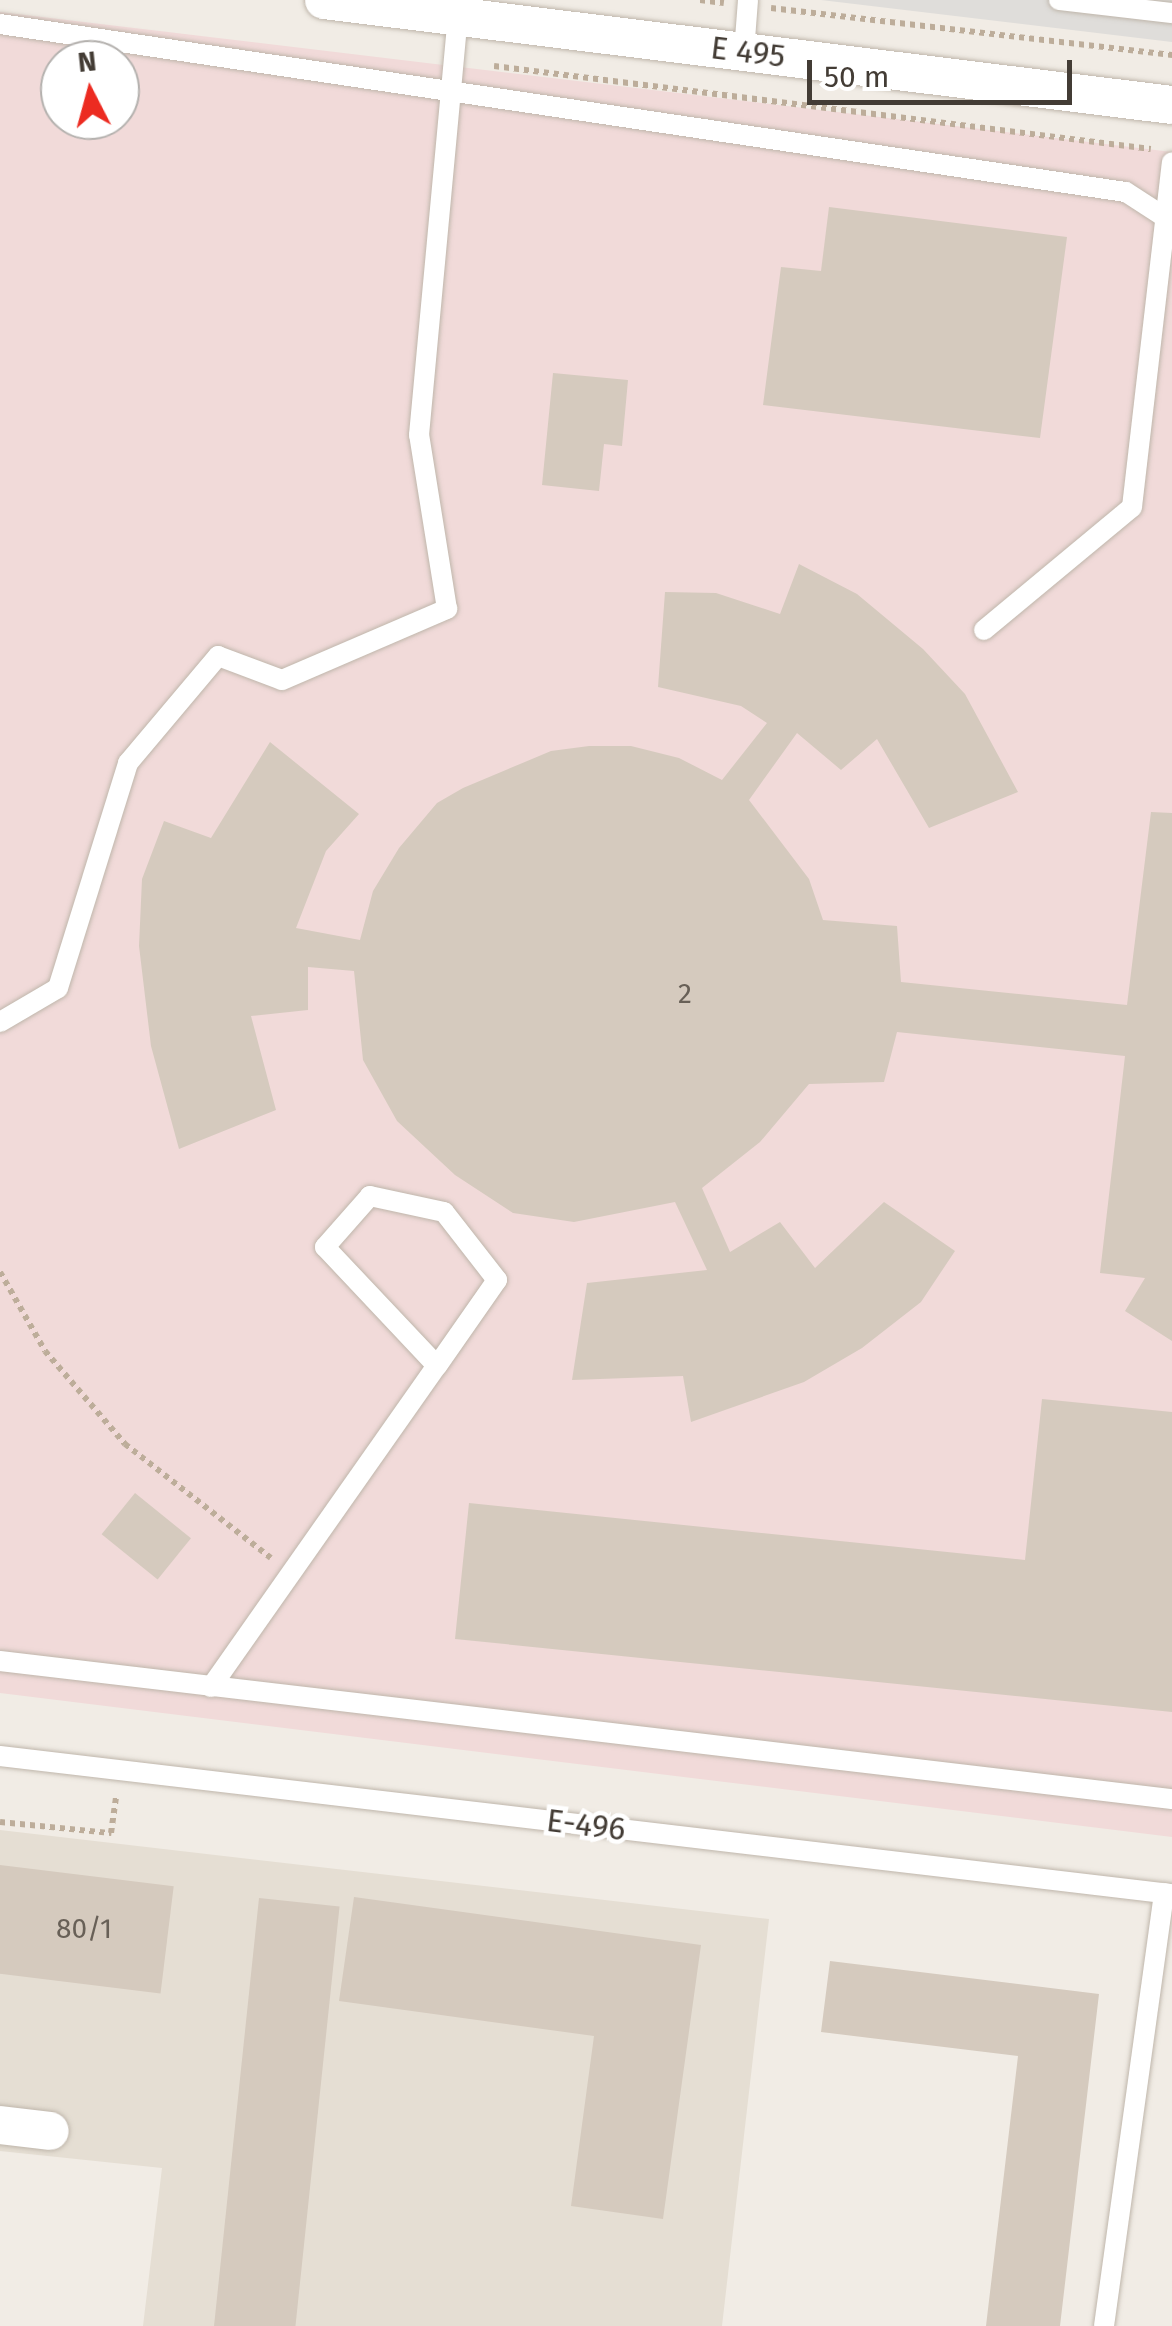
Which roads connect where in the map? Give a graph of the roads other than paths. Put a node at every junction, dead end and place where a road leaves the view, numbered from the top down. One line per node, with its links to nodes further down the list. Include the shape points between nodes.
1 (324, 0): 6 (street, E 495)
2 (1059, 0): 5 (lane)
3 (748, 3): 8 (lane)
4 (530, 12): 6 (street, E 495); 8 (street, E 495)
5 (1172, 13)
6 (458, 16): 9 (lane)
7 (0, 24): 9 (lane)
8 (744, 52): 10 (street, E 495)
9 (449, 86): 12 (lane, via 1126,192); 14 (lane, via 419,435 447,609 282,680 218,656 128,763 58,988)
10 (1172, 105)
11 (1172, 162): 12 (lane)
12 (1168, 219): 13 (lane, via 1132,507)
13 (984, 630)
14 (0, 1022)
15 (437, 1366): 15 (lane, via 497,1280 444,1212 370,1196 325,1247); 17 (lane)
16 (0, 1662): 17 (lane)
17 (211, 1687): 19 (lane)
18 (0, 1756): 20 (lane, E-496)
19 (1172, 1798)
20 (1168, 1894): 23 (lane)
21 (0, 2125): 22 (street)
22 (50, 2131)
23 (1104, 2326)

